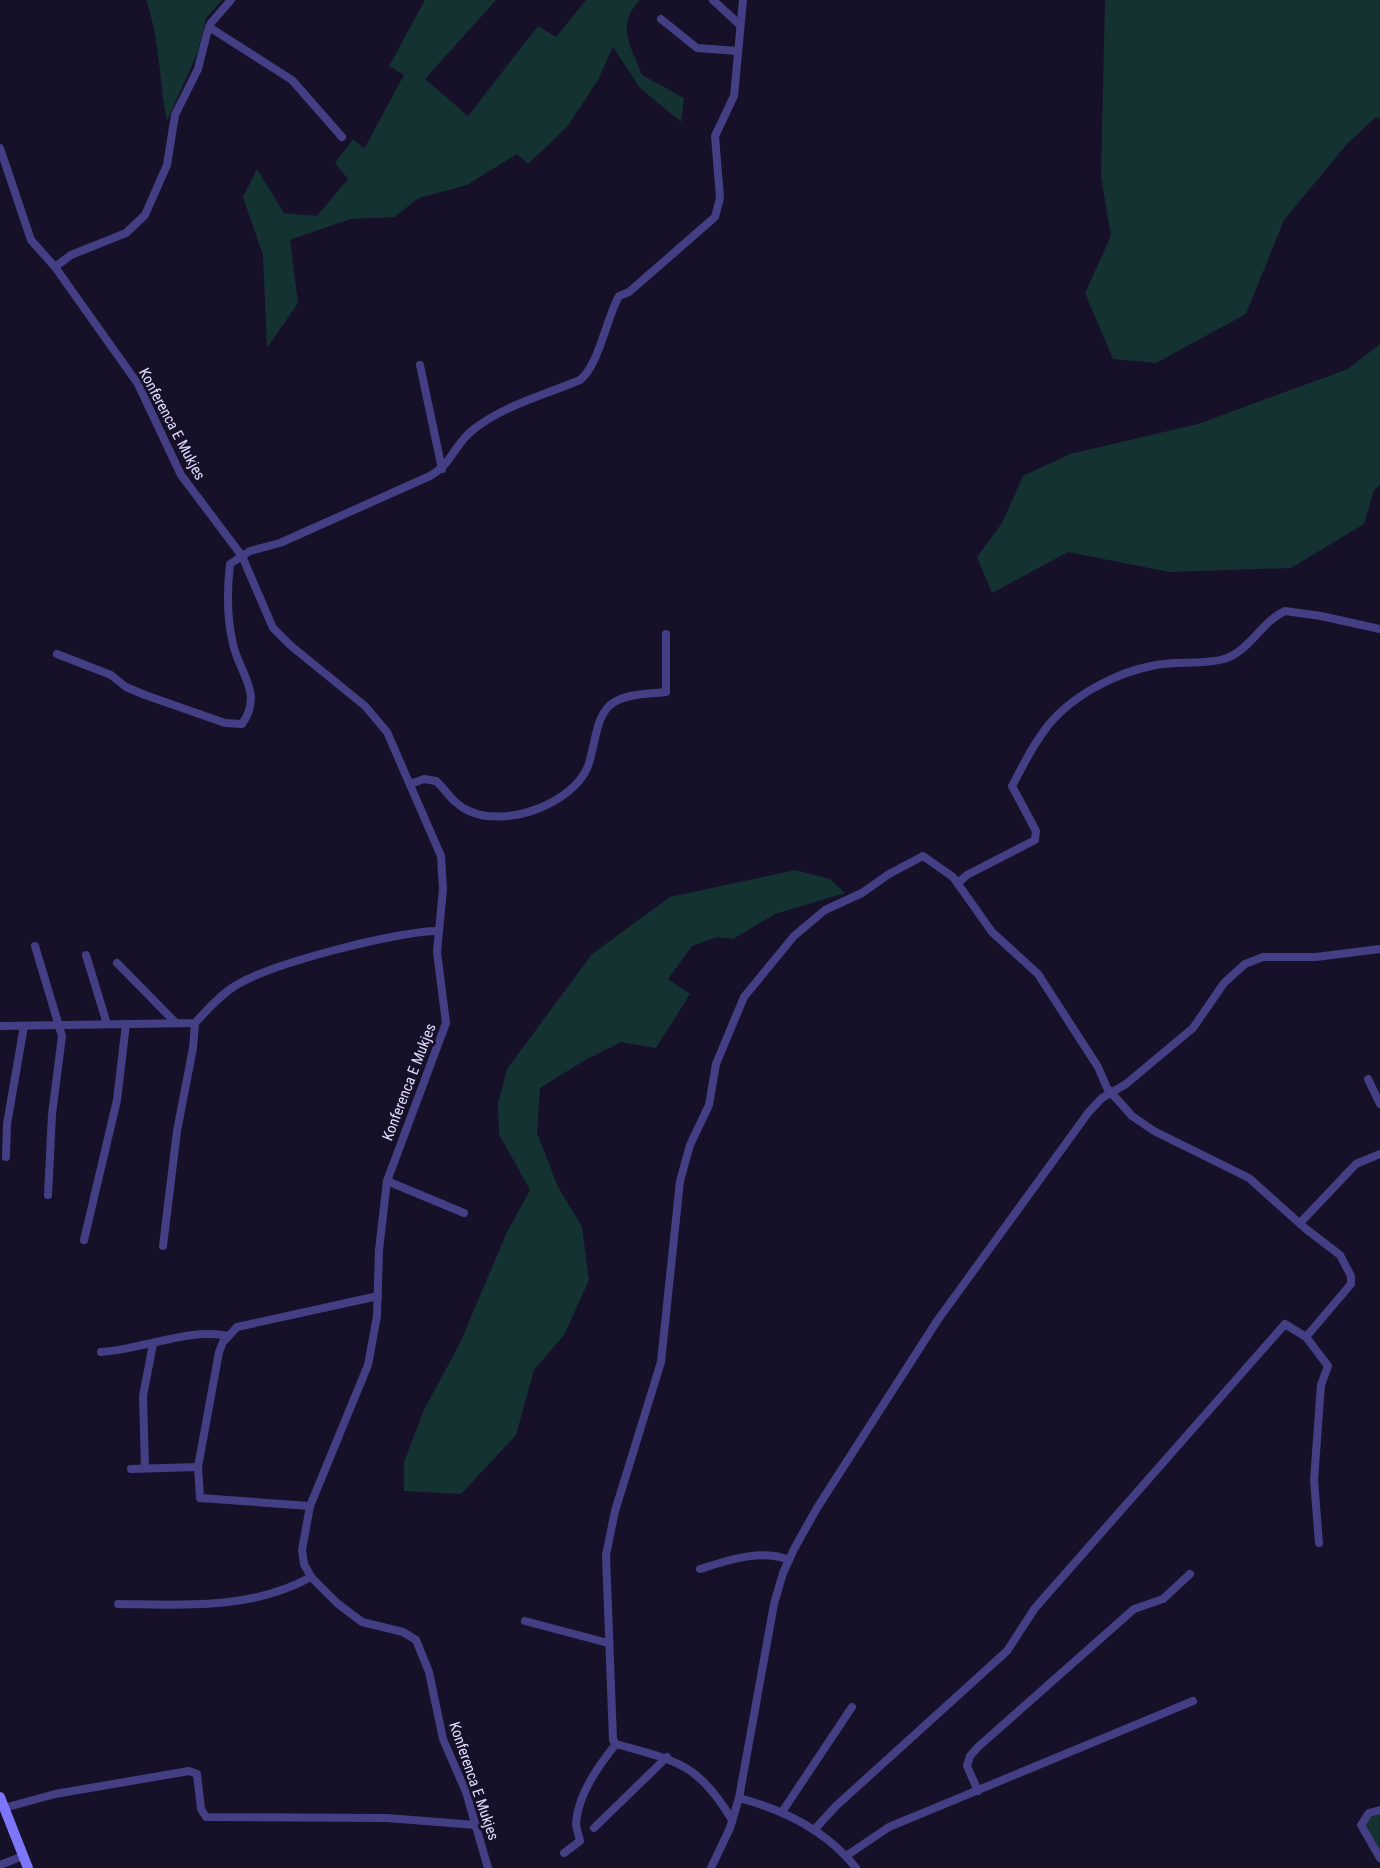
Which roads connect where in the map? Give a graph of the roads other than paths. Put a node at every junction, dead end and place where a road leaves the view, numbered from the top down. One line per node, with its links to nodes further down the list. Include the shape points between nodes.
1 (231, 0): 6 (street)
2 (713, 0): 5 (street)
3 (743, 0): 5 (street)
4 (661, 19): 7 (street, via 697,48)
5 (740, 25): 7 (street)
6 (209, 27): 8 (street, via 292,80); 10 (street, via 198,69 175,115 167,165 145,215 126,233 71,255)
7 (738, 51): 12 (street, via 734,96 715,136 720,198 715,217 629,292 619,296 587,374 489,418 462,439)
8 (342, 137)
9 (0, 148): 10 (street, Konferenca E Mukjes, via 31,240)
10 (56, 267): 13 (street, Konferenca E Mukjes, via 138,384 188,486)
11 (420, 365): 12 (street)
12 (442, 469): 13 (street, via 273,546 257,548)
13 (242, 556): 16 (street, via 230,564 228,603 233,645 252,688 242,724 225,723 145,695 111,675); 17 (street, Konferenca E Mukjes, via 273,628 379,721 394,744)
14 (1380, 629): 18 (street, via 1285,611 1231,656 1215,661 1154,665 1096,688 1045,728 1012,786 1036,831 1035,840 967,875)
15 (666, 634): 17 (street, via 666,692 636,695 610,705 599,724 588,766 563,796 529,811 487,815 455,804 436,781 424,779)
16 (57, 654)
17 (410, 784): 19 (street, Konferenca E Mukjes, via 441,856 443,889)
18 (958, 884): 32 (street, via 992,932 1038,974); 58 (street, via 923,856 889,873 862,893 836,904 794,936 735,1012 714,1070 709,1105 690,1145 680,1181 661,1362 615,1511 606,1555)
19 (438, 931): 25 (street, via 412,932 310,958 252,978 224,994); 36 (street, Konferenca E Mukjes, via 446,1023)
20 (35, 946): 29 (street)
21 (1380, 949): 32 (street, via 1316,957 1263,957 1245,964 1224,982 1193,1028)
22 (86, 955): 27 (street)
23 (117, 963): 24 (street)
24 (176, 1023): 25 (street); 28 (street)
25 (195, 1023): 41 (street)
26 (1, 1024): 30 (street)
27 (106, 1024): 28 (street); 29 (street)
28 (126, 1024): 40 (street, via 117,1100)
29 (61, 1025): 30 (street); 37 (street)
30 (24, 1026): 35 (street, via 7,1124)
31 (1368, 1079): 33 (street)
32 (1111, 1093): 39 (street, via 1140,1122 1249,1178); 52 (street, via 1088,1113 968,1276 817,1508)
33 (1380, 1104)
34 (1380, 1154): 39 (street, via 1356,1164)
35 (6, 1156)
36 (387, 1181): 38 (street); 42 (street, Konferenca E Mukjes)
37 (48, 1195)
38 (464, 1213)
39 (1300, 1223): 44 (street, via 1340,1255 1351,1276 1348,1289)
40 (84, 1240)
41 (163, 1246)
42 (378, 1296): 43 (street, via 243,1326 233,1329); 50 (street, Konferenca E Mukjes, via 368,1365)
43 (228, 1336): 45 (street, via 210,1333); 47 (street, via 217,1361)
44 (1306, 1337): 51 (street, via 1328,1366 1321,1385 1314,1480); 72 (street, via 1283,1325 1035,1608 1011,1647)
45 (153, 1344): 46 (street); 48 (street, via 143,1396)
46 (101, 1352)
47 (198, 1467): 48 (street); 50 (street, via 198,1493 204,1500)
48 (145, 1468): 49 (street)
49 (131, 1469)
50 (310, 1506): 55 (street, Konferenca E Mukjes, via 302,1550)
51 (1319, 1543)
52 (789, 1560): 53 (street, via 775,1555 747,1557); 65 (street, via 774,1604)
53 (700, 1569)
54 (1190, 1574): 63 (street, via 1163,1599 1134,1609 970,1755 967,1766)
55 (310, 1577): 56 (street, via 267,1596 185,1606); 70 (street, Konferenca E Mukjes, via 362,1622 403,1632 416,1640 429,1672 443,1739)
56 (118, 1604)
57 (525, 1621): 58 (street)
58 (608, 1643): 61 (street, via 611,1737)
59 (1193, 1701): 63 (street)
60 (852, 1707): 68 (street)
61 (616, 1744): 62 (street); 73 (street, via 585,1794 577,1816 580,1841)
62 (667, 1757): 69 (street, via 703,1781); 71 (street)
63 (978, 1791): 75 (street, via 889,1827)
64 (0, 1797): 66 (street)
65 (739, 1798): 68 (street); 69 (street)
66 (4, 1808): 70 (street, via 65,1792 189,1771 197,1774 201,1809 206,1817 387,1818); 74 (street)
67 (1380, 1810): 76 (street, via 1369,1813 1361,1825)
68 (782, 1812): 72 (street)
69 (732, 1820): 80 (street)
70 (476, 1825): 79 (street, Konferenca E Mukjes)
71 (594, 1828)
72 (814, 1830): 75 (street)
73 (564, 1853)
74 (23, 1856): 77 (street); 78 (street)
75 (846, 1856): 81 (street)
76 (1380, 1858)
77 (0, 1864)
78 (28, 1868)
79 (488, 1868)
80 (711, 1868)
81 (856, 1868)

